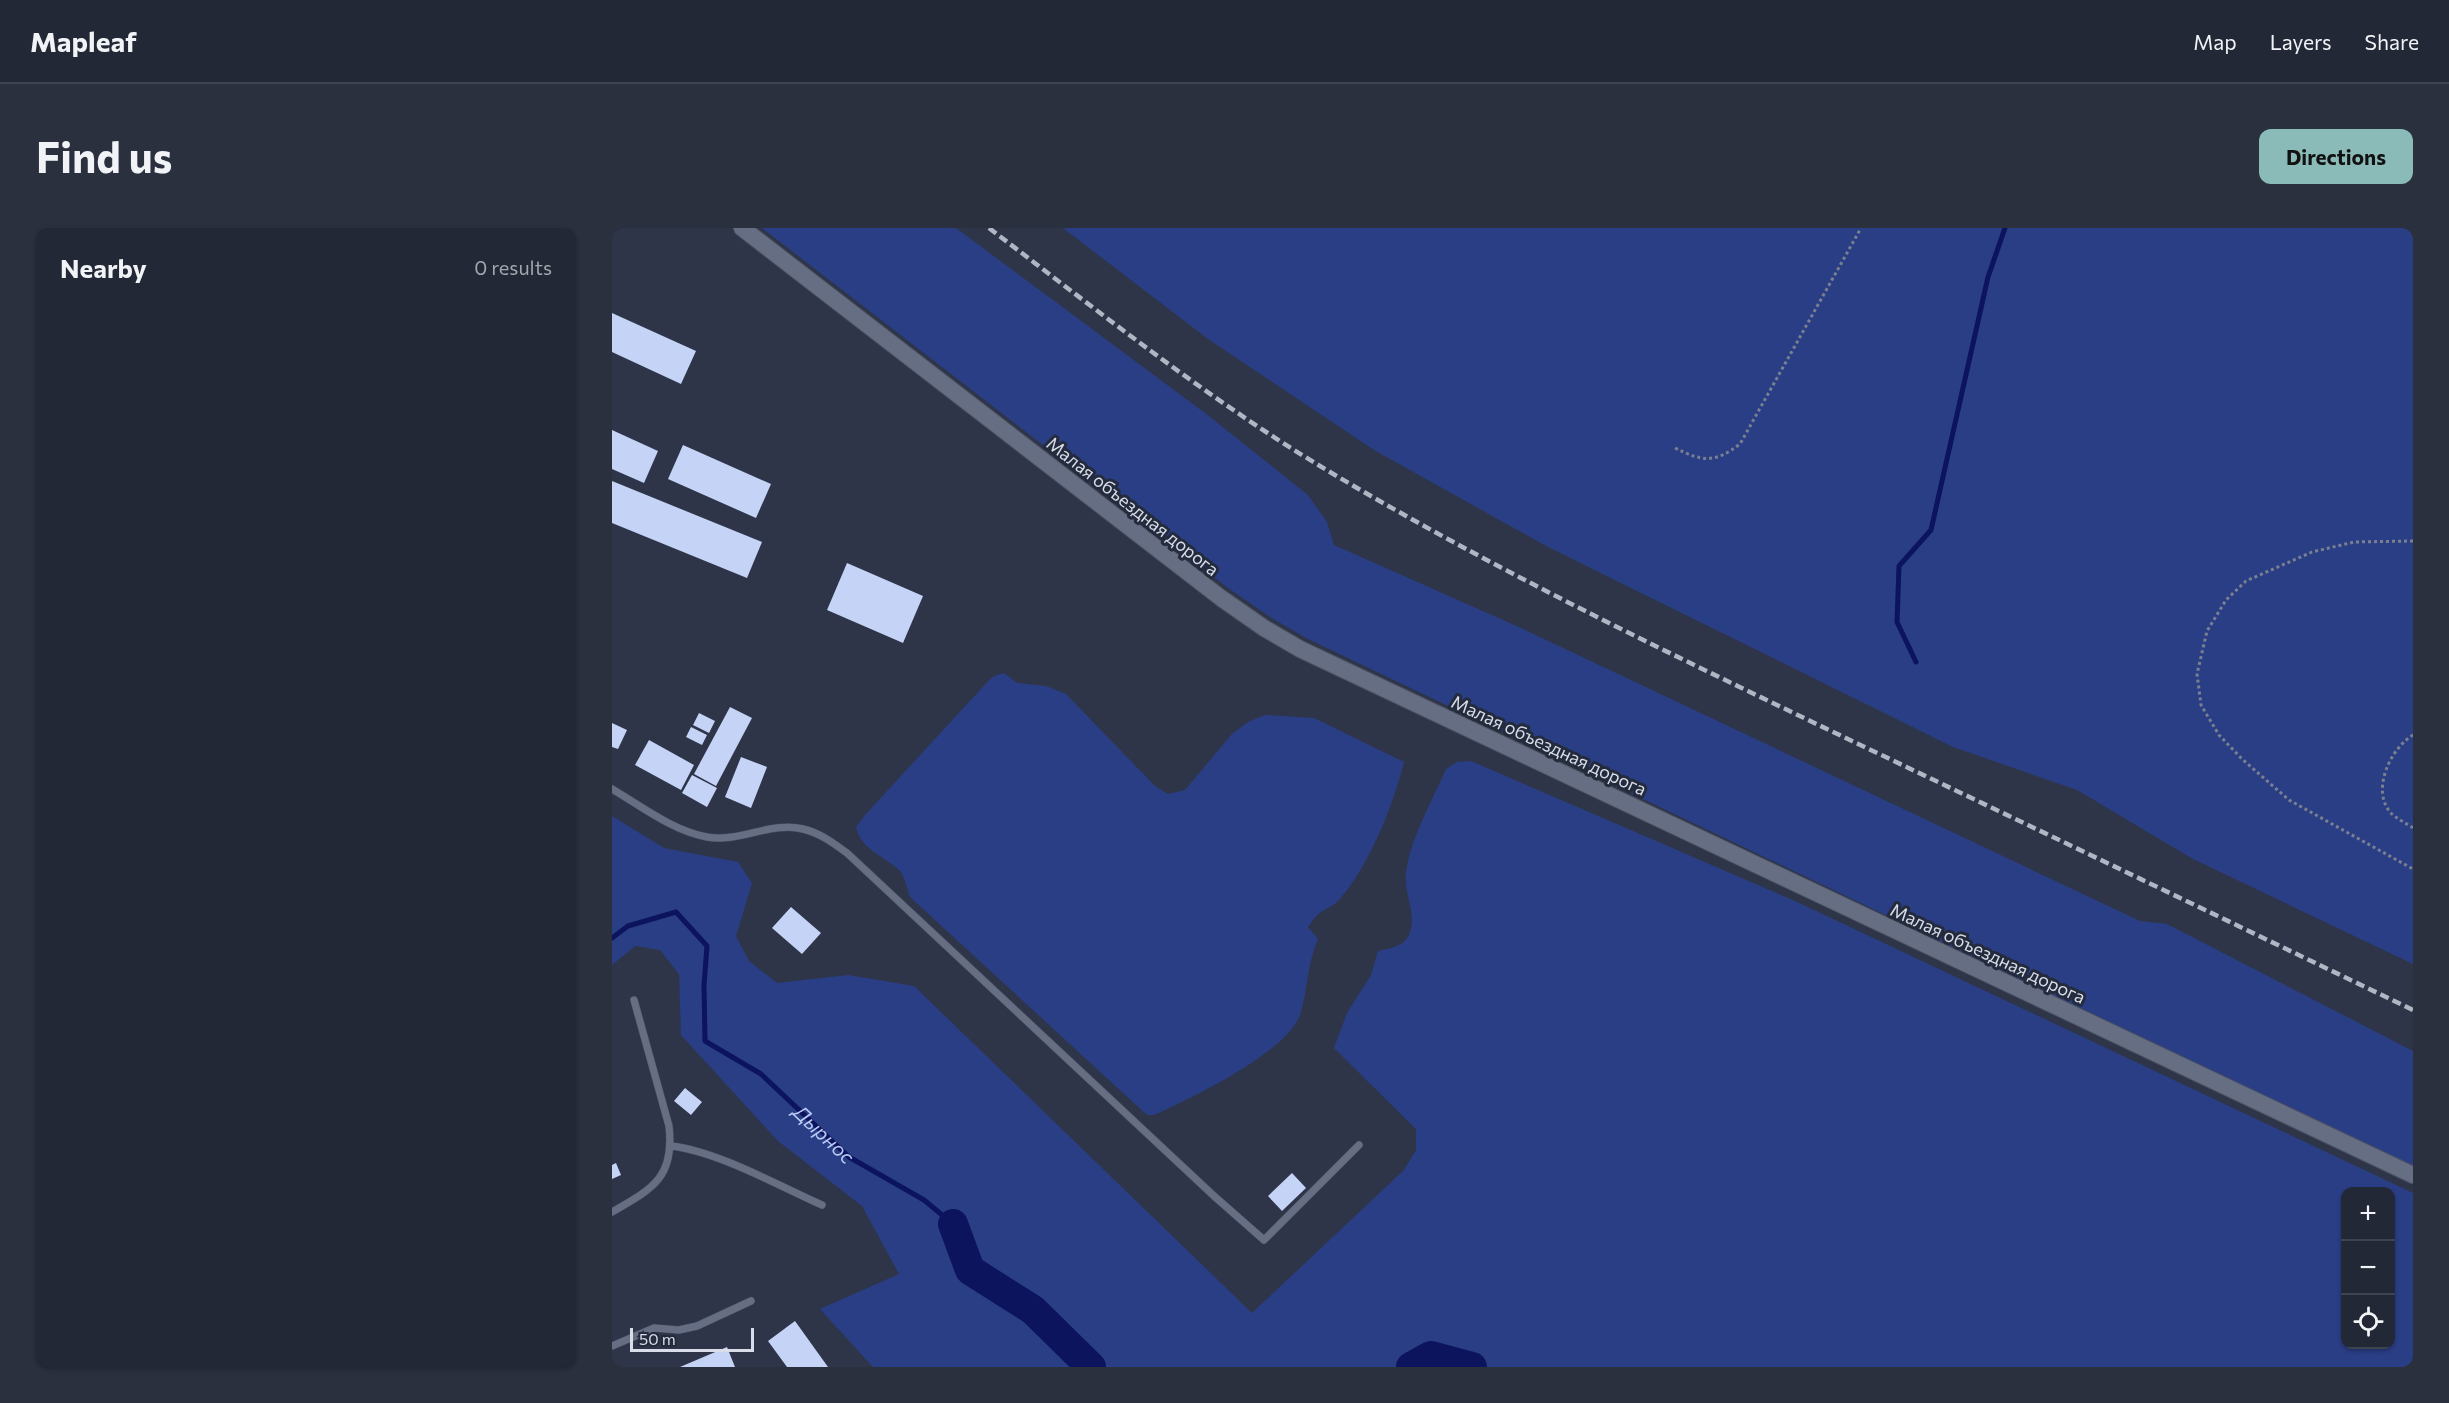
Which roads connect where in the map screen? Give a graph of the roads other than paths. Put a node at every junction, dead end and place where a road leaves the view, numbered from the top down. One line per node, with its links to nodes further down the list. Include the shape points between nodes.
1 (742, 228): 6 (street, Малая объездная дорога, via 1221,598 1300,649)
2 (612, 789): 4 (lane, via 685,831 708,837 732,838 783,827 802,828 830,841 1264,1240)
3 (634, 1000): 5 (lane)
4 (1359, 1145)
5 (671, 1146): 7 (lane, via 711,1156); 8 (lane, via 667,1167 649,1191)
6 (2413, 1175)
7 (822, 1205)
8 (612, 1212)
9 (751, 1301): 10 (lane, via 698,1326 679,1330 654,1328)
10 (612, 1346)

